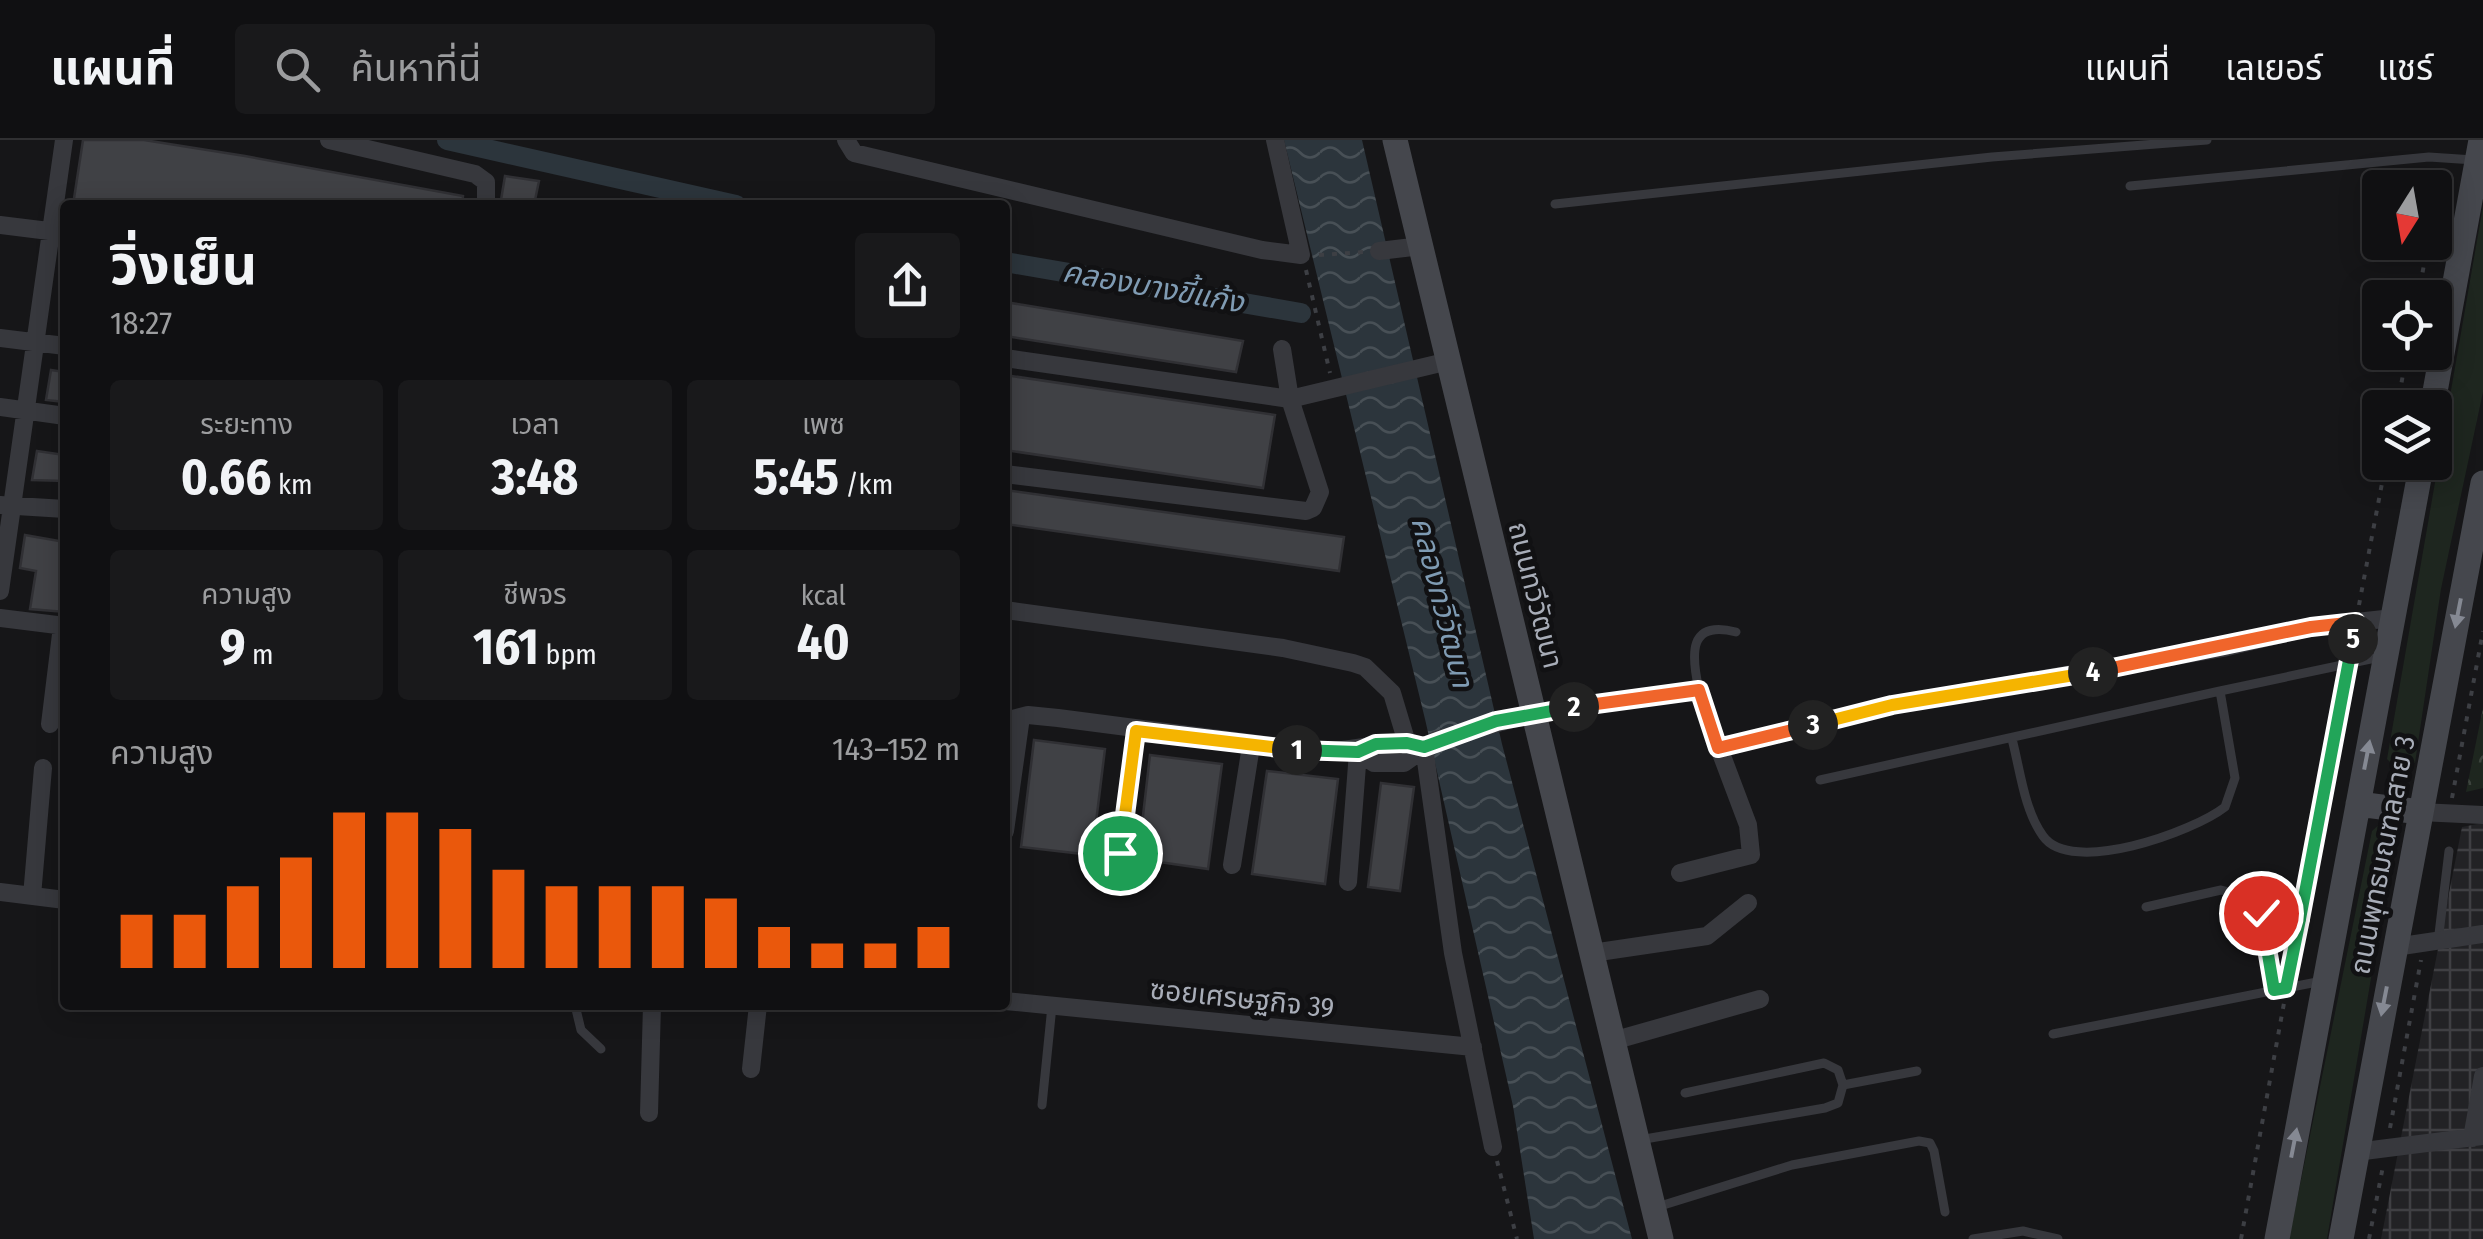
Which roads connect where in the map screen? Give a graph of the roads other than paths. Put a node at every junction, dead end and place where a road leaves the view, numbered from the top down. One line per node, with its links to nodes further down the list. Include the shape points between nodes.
1 (64, 140): 9 (street)
2 (329, 140): 10 (street, via 475,174 486,182)
3 (846, 140): 4 (street, via 854,153 1306,255)
4 (1275, 140)
5 (1395, 140): 14 (main road, ถนนทวีวัฒนา)
6 (2207, 140): 11 (lane)
7 (2479, 150): 8 (lane); 22 (main road)
8 (2130, 186)
9 (61, 200)
10 (486, 200)
11 (1554, 204)
12 (0, 225): 13 (street)
13 (59, 233): 17 (street)
14 (1421, 246): 15 (street); 21 (main road, ถนนทวีวัฒนา)
15 (1379, 250)
16 (0, 338): 17 (street)
17 (37, 343): 18 (street); 25 (street)
18 (60, 345)
19 (1282, 349): 23 (street)
20 (1010, 359): 23 (street)
21 (1448, 361): 23 (street); 43 (main road, ถนนทวีวัฒนา)
22 (2435, 390)
23 (1290, 399): 27 (street, via 1320,492 1306,511)
24 (0, 407): 25 (street)
25 (28, 411): 26 (street); 30 (street)
26 (60, 415)
27 (1010, 475)
28 (2419, 480): 36 (main road, ถนนพุทธมณฑลสาย 3)
29 (2483, 483): 32 (main road, ถนนพุทธมณฑลสาย 3)
30 (7, 505): 31 (street); 33 (street)
31 (60, 509)
32 (2476, 557): 56 (main road, ถนนพุทธมณฑลสาย 3, one-way to 56)
33 (0, 592)
34 (1010, 611): 48 (street, via 1353,663 1392,693)
35 (0, 618): 37 (street)
36 (2393, 618): 40 (main road, ถนนพุทธมณฑลสาย 3); 50 (street, via 1892,705)
37 (60, 626)
38 (1736, 632): 41 (lane, via 1718,627 1697,640)
39 (60, 654): 45 (street)
40 (2386, 656): 42 (lane); 55 (main road, ถนนพุทธมณฑลสาย 3, one-way to 40)
41 (1699, 690): 43 (lane); 50 (lane)
42 (2220, 692): 47 (lane); 47 (lane, via 2235,778 2225,807 2168,835 2092,854 2044,839)
43 (1534, 713): 48 (street); 71 (main road, ถนนทวีวัฒนา)
44 (1013, 719): 46 (street, via 1058,718); 52 (street)
45 (50, 724)
46 (1136, 731): 49 (street); 59 (street)
47 (2012, 738): 54 (lane)
48 (1422, 743): 51 (street, via 1376,744); 82 (street)
49 (1251, 746): 51 (street); 60 (street)
50 (1718, 748): 61 (street, via 1748,824 1750,855)
51 (1358, 752): 62 (street)
52 (1010, 761)
53 (43, 768): 64 (street)
54 (1820, 780)
55 (2358, 804): 56 (main road); 72 (main road, ถนนพุทธมณฑลสาย 3)
56 (2420, 812): 57 (street); 70 (main road, ถนนพุทธมณฑลสาย 3)
57 (2483, 814)
58 (2449, 852): 69 (lane)
59 (1120, 853)
60 (1232, 866)
61 (1680, 873)
62 (1348, 882)
63 (0, 892): 64 (street)
64 (32, 896): 65 (street)
65 (60, 899)
66 (1748, 904): 71 (street, via 1707,936)
67 (2146, 908): 73 (lane, via 2221,890 2254,898)
68 (2483, 934): 69 (street)
69 (2438, 942): 70 (street)
70 (2394, 948): 94 (main road, ถนนพุทธมณฑลสาย 3, one-way to 94)
71 (1592, 954): 81 (main road, ถนนทวีวัฒนา)
72 (2324, 981): 73 (lane); 100 (main road, ถนนพุทธมณฑลสาย 3, one-way to 72)
73 (2274, 990): 80 (lane)
74 (1760, 999): 81 (street)
75 (1010, 1002): 76 (street, ซอยเศรษฐกิจ 39)
76 (1052, 1006): 82 (street, ซอยเศรษฐกิจ 39); 89 (lane)
77 (576, 1010): 83 (lane, via 581,1030)
78 (652, 1010): 90 (street)
79 (757, 1010): 84 (street)
80 (2052, 1034)
81 (1616, 1040): 92 (main road, ถนนทวีวัฒนา)
82 (1474, 1046): 93 (street)
83 (601, 1049)
84 (751, 1069)
85 (1916, 1071): 87 (lane)
86 (2483, 1076): 91 (street)
87 (1843, 1085): 88 (lane, via 1838,1070 1824,1064); 92 (lane, via 1838,1104 1825,1108)
88 (1685, 1093)
89 (1042, 1105)
90 (649, 1113)
91 (2477, 1137): 94 (street)
92 (1636, 1141): 95 (main road, ถนนทวีวัฒนา)
93 (1493, 1147)
94 (2356, 1152): 101 (main road, ถนนพุทธมณฑลสาย 3)
95 (1653, 1208): 96 (lane, via 1792,1165 1919,1141 1934,1151); 97 (main road, ถนนทวีวัฒนา)
96 (1945, 1212)
97 (1661, 1239)
98 (1974, 1239): 99 (lane, via 2023,1231)
99 (2058, 1239)
100 (2276, 1239)
101 (2341, 1239)

